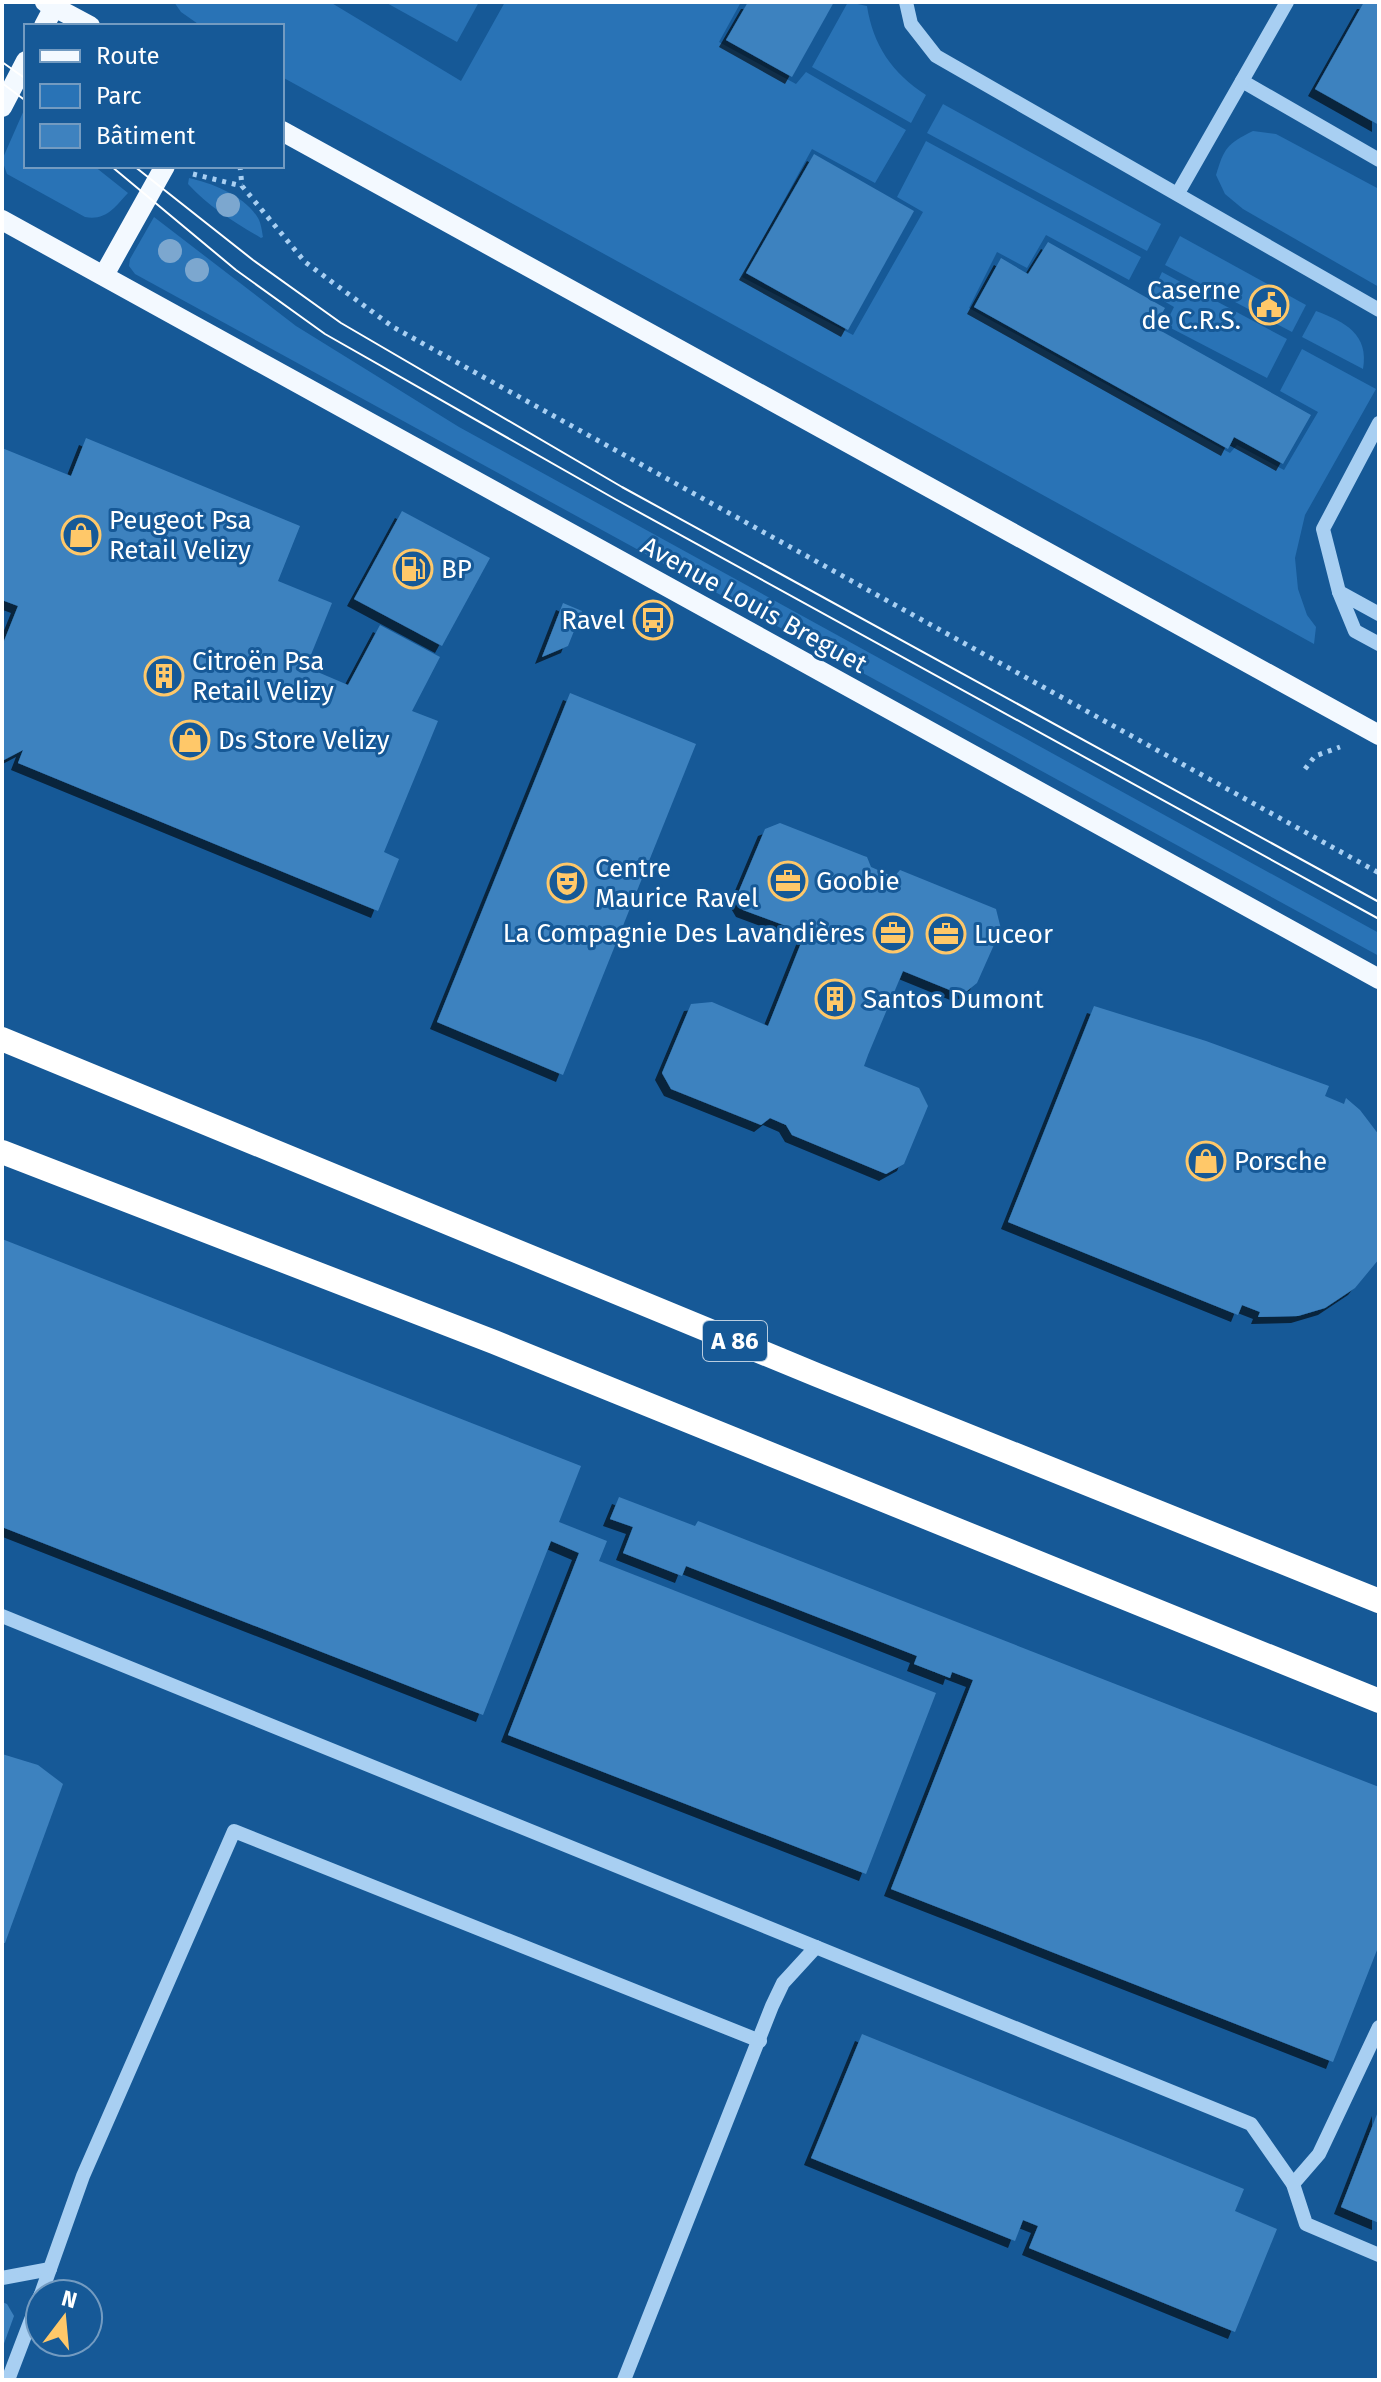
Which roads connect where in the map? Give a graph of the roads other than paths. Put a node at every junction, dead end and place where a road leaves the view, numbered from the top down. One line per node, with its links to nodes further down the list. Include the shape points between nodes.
1 (906, 2): 12 (street, via 911,24 936,56)
2 (1287, 2): 7 (street)
3 (51, 4): 4 (main road); 5 (main road)
4 (45, 24)
5 (86, 24)
6 (24, 65): 8 (main road)
7 (1242, 81): 10 (street); 12 (street)
8 (2, 107)
9 (284, 132): 20 (main road)
10 (1379, 160)
11 (163, 168): 14 (main road)
12 (1178, 193): 15 (street)
13 (2, 220): 14 (main road, Avenue Louis Breguet)
14 (104, 275): 21 (main road, Avenue Louis Breguet)
15 (1379, 310)
16 (1379, 423): 17 (street, via 1323,529)
17 (1339, 592): 18 (street); 19 (street, via 1355,631)
18 (1379, 614)
19 (1379, 644)
20 (1379, 735)
21 (1379, 979)
22 (2, 1039): 24 (highway, A 86)
23 (2, 1152): 26 (highway, via 508,1348)
24 (1379, 1601)
25 (2, 1616): 27 (street)
26 (1379, 1701)
27 (816, 1947): 29 (street, via 783,1983); 30 (street, via 1251,2124)
28 (1379, 2027): 30 (street, via 1319,2154)
29 (760, 2041): 32 (street, via 234,1831 83,2176); 37 (street)
30 (1293, 2184): 31 (street, via 1306,2224)
31 (1379, 2255)
32 (50, 2269): 33 (street); 34 (street)
33 (2, 2278)
34 (47, 2278)
35 (24, 2338): 36 (street)
36 (8, 2380)
37 (624, 2380)

